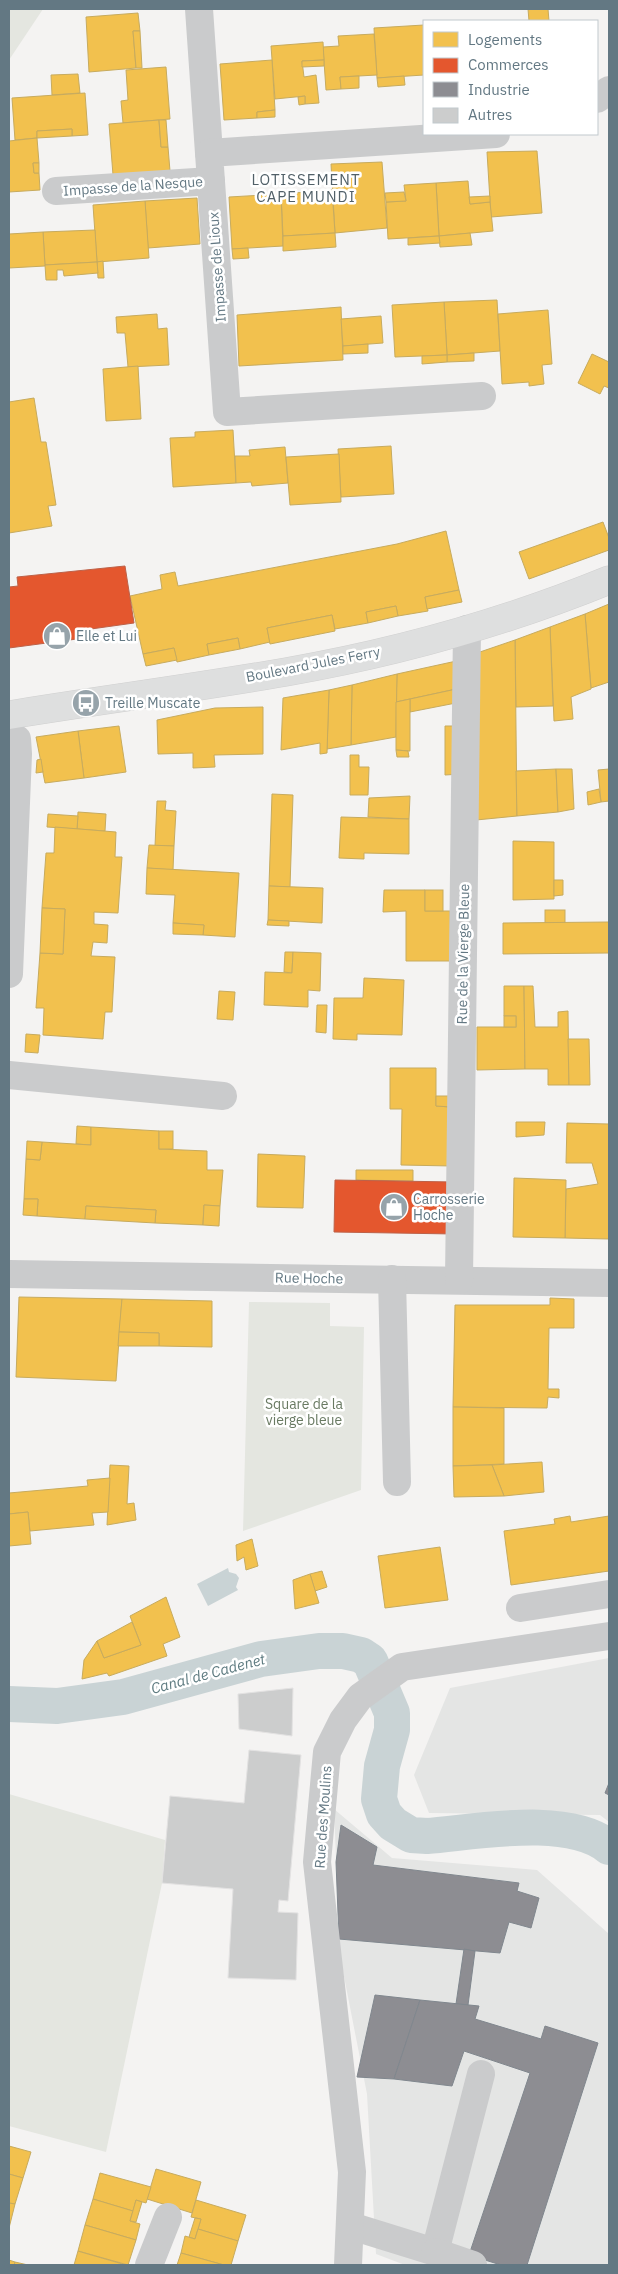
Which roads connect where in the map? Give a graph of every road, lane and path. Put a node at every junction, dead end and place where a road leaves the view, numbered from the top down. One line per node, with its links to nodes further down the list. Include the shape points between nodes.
1 (199, 9): 5 (street, Impasse de Lioux)
2 (609, 90): 3 (street)
3 (598, 98)
4 (482, 135): 5 (street)
5 (209, 154): 6 (street, Impasse de Lioux)
6 (211, 181): 7 (street, Impasse de la Nesque); 8 (street, Impasse de Lioux, via 227,412)
7 (56, 191)
8 (482, 396)
9 (609, 580): 10 (main road, Boulevard Jules Ferry)
10 (467, 629): 11 (main road, Boulevard Jules Ferry, via 371,654); 17 (street, Rue de la Vierge Bleue)
11 (12, 727): 12 (street, via 18,754)
12 (9, 974)
13 (9, 1075): 14 (street)
14 (223, 1096)
15 (9, 1274): 16 (street, Rue Hoche)
16 (392, 1279): 17 (street, Rue Hoche); 19 (street)
17 (459, 1280): 18 (street, Rue Hoche)
18 (609, 1283)
19 (397, 1482)
20 (609, 1594): 21 (street)
21 (520, 1608)
22 (609, 1636): 25 (street, Rue des Moulins, via 402,1667 360,1697 343,1720 328,1752 317,1862 352,2172)
23 (481, 2074): 26 (street)
24 (168, 2217): 27 (street)
25 (351, 2226): 26 (street); 28 (street, Rue des Moulins)
26 (435, 2252): 29 (street)
27 (149, 2265)
28 (348, 2265)
29 (473, 2265)

